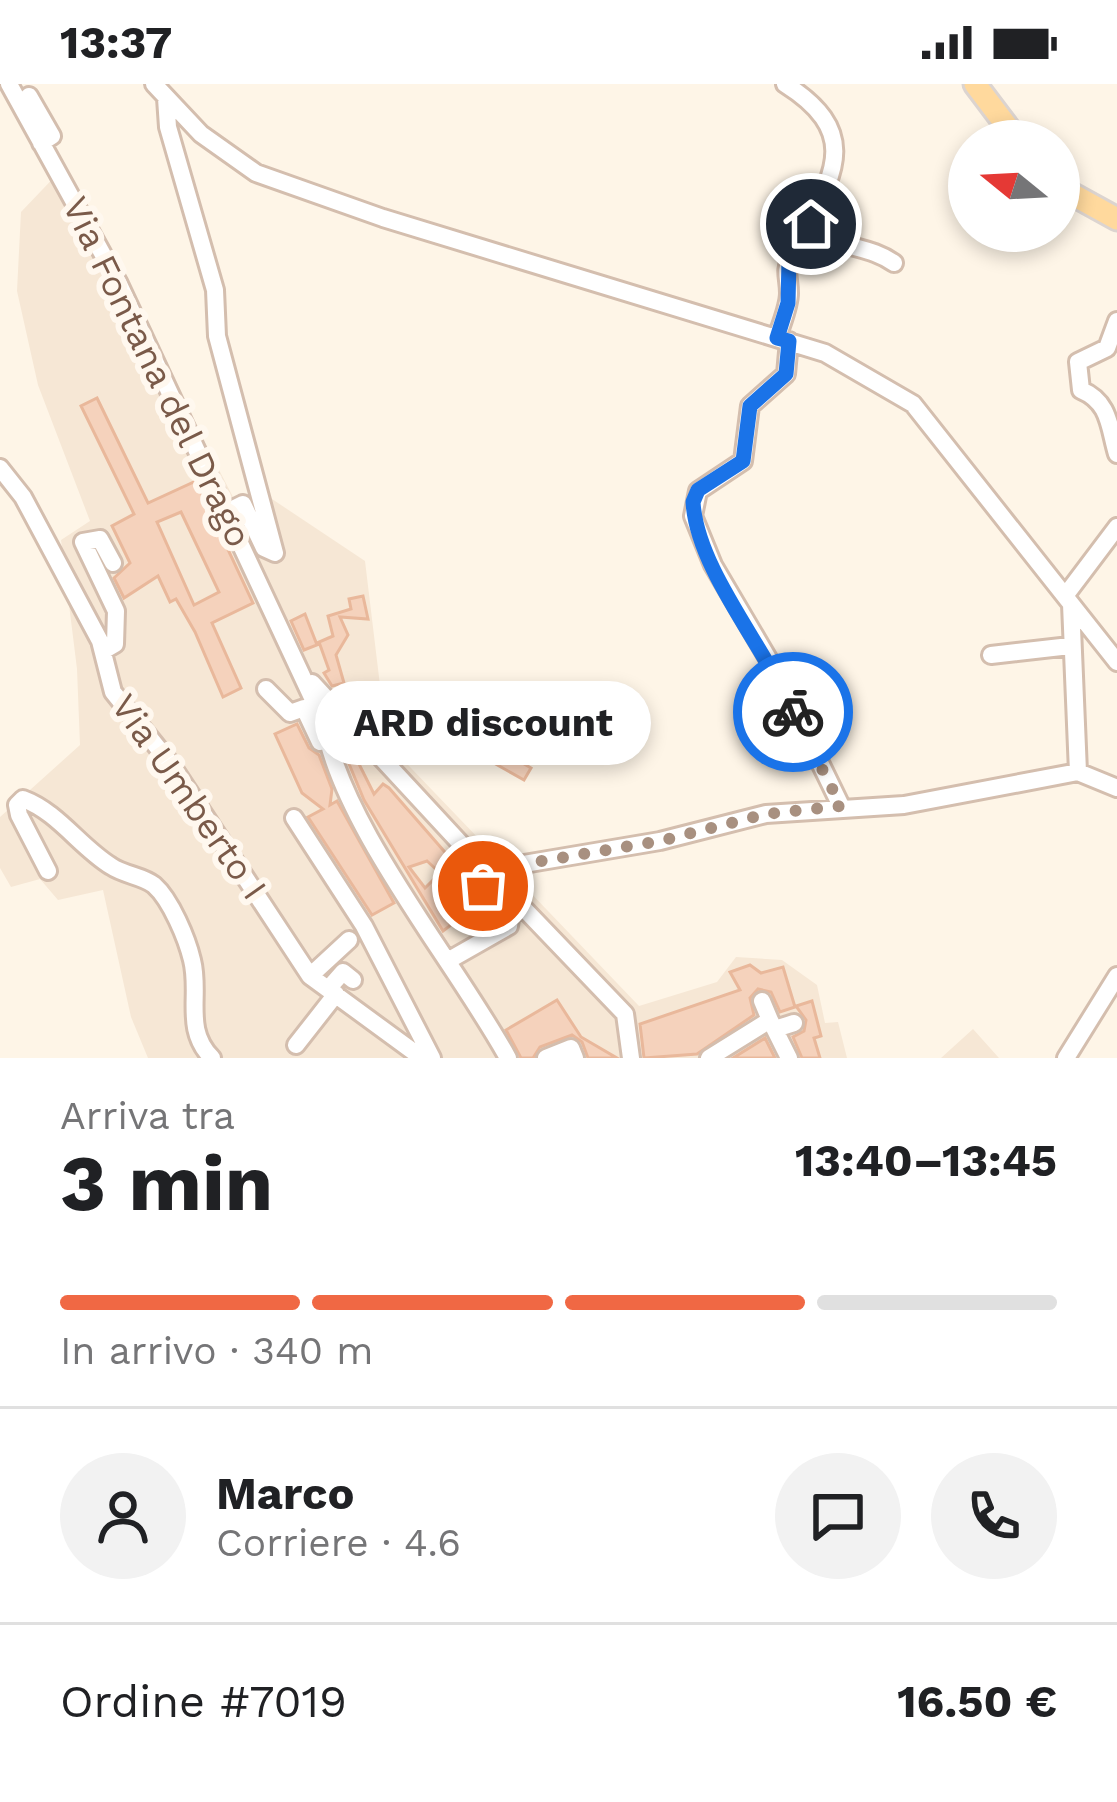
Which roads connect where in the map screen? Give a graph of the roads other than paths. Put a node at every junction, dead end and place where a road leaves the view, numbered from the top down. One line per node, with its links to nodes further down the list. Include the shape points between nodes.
1 (9, 84): 7 (street, Via Fontana del Drago)
2 (22, 84): 7 (street, via 52,136)
3 (785, 84): 10 (street, via 830,122 836,145 832,178)
4 (975, 84): 6 (main road)
5 (161, 90): 13 (street, via 231,160 313,193); 16 (street, via 274,553 243,504)
6 (1002, 120)
7 (41, 143): 16 (street, Via Fontana del Drago)
8 (1080, 199): 9 (main road)
9 (1117, 220)
10 (811, 224): 11 (street, via 828,243); 13 (street, via 789,260)
11 (894, 262)
12 (1117, 321): 14 (street, via 1107,348 1078,362 1075,374 1112,422)
13 (783, 339): 19 (street, via 913,404); 29 (street, via 786,374 750,406 743,461 698,490 694,516)
14 (1117, 454)
15 (0, 468): 21 (street, Via Umberto I)
16 (229, 511): 25 (street, Via Fontana del Drago, via 297,664)
17 (1117, 527): 19 (street)
18 (113, 563): 21 (street, via 100,539 83,542 116,611 115,644)
19 (1068, 600): 20 (street); 23 (street)
20 (1070, 646): 22 (street); 27 (street)
21 (103, 650): 35 (street, Via Umberto I, via 113,692 170,763)
22 (991, 655)
23 (1117, 662)
24 (266, 689): 26 (street, via 290,713 304,709)
25 (333, 723): 26 (street); 32 (street)
26 (327, 752): 34 (street, via 398,883)
27 (1078, 772): 28 (street); 29 (street, via 904,805)
28 (1117, 788)
29 (841, 806): 32 (street, via 766,814)
30 (295, 818): 46 (street, via 364,926)
31 (48, 871): 44 (street, via 19,815 23,799 162,895 194,965 193,1023)
32 (490, 875): 34 (street, via 485,893 509,926); 50 (street, bridge, via 625,1014)
33 (349, 940): 35 (street)
34 (451, 959): 47 (street)
35 (310, 976): 38 (street, Via Umberto I)
36 (1117, 976): 53 (street)
37 (353, 980): 38 (street, via 343,972)
38 (332, 991): 42 (street); 45 (street, Via Umberto I)
39 (763, 1001): 41 (street)
40 (794, 1023): 41 (street)
41 (773, 1024): 43 (street); 52 (street)
42 (296, 1045)
43 (742, 1050): 51 (street)
44 (212, 1058)
45 (422, 1058)
46 (432, 1058)
47 (508, 1058)
48 (546, 1058): 49 (street, via 572,1048)
49 (575, 1058)
50 (631, 1058)
51 (709, 1058)
52 (789, 1058)
53 (1066, 1058)

